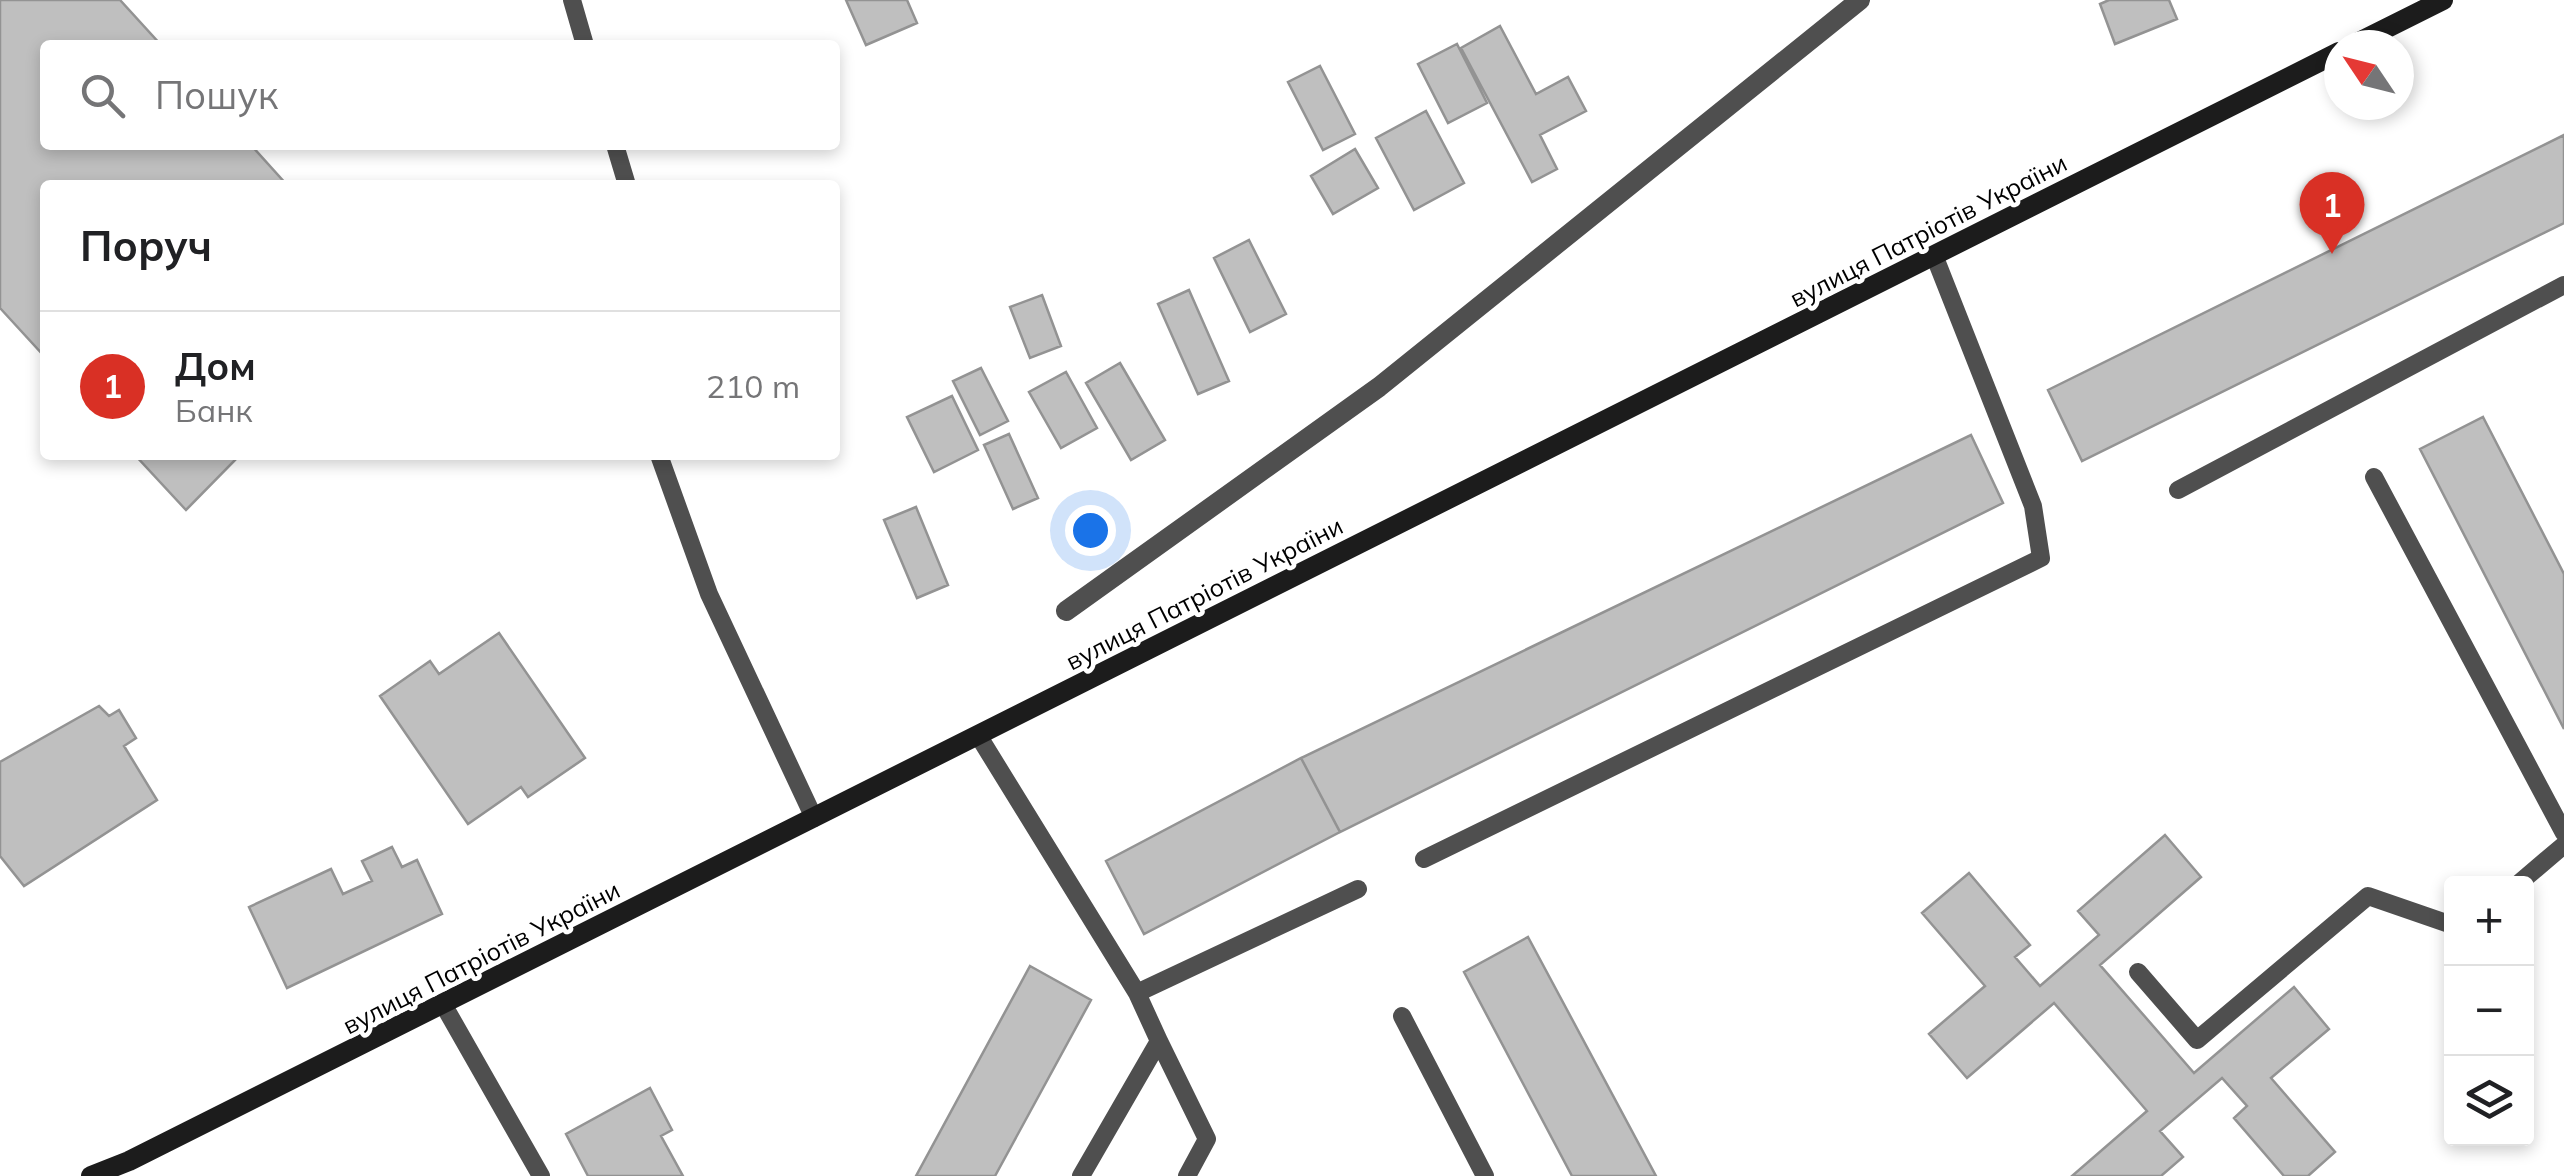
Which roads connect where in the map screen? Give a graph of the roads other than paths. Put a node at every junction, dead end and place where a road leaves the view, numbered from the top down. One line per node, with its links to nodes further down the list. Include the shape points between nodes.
1 (572, 0): 5 (lane)
2 (1860, 0): 14 (street, via 1379,388)
3 (2443, 0): 4 (main road)
4 (2383, 30)
5 (584, 40)
6 (2324, 60): 9 (main road, вулиця Патріотів України)
7 (618, 150): 8 (lane)
8 (626, 180)
9 (1934, 255): 15 (main road, вулиця Патріотів України); 19 (lane, via 2032,506 2041,558)
10 (2564, 285): 13 (lane)
11 (661, 460): 16 (lane, via 709,594)
12 (2374, 477): 17 (lane)
13 (2178, 490)
14 (1066, 612)
15 (978, 735): 16 (main road, вулиця Патріотів України); 24 (lane)
16 (814, 818): 25 (main road, вулиця Патріотів України)
17 (2564, 832)
18 (2564, 845): 20 (lane)
19 (1424, 859)
20 (2527, 876)
21 (1358, 889): 24 (lane)
22 (2444, 922): 23 (lane, via 2368,896 2196,1040)
23 (2138, 972)
24 (1138, 992): 27 (lane)
25 (443, 1004): 28 (main road, вулиця Патріотів України); 29 (lane)
26 (1402, 1016): 32 (lane)
27 (1159, 1042): 30 (lane); 31 (lane, via 1207,1139)
28 (90, 1176)
29 (541, 1176)
30 (1081, 1176)
31 (1187, 1176)
32 (1485, 1176)

